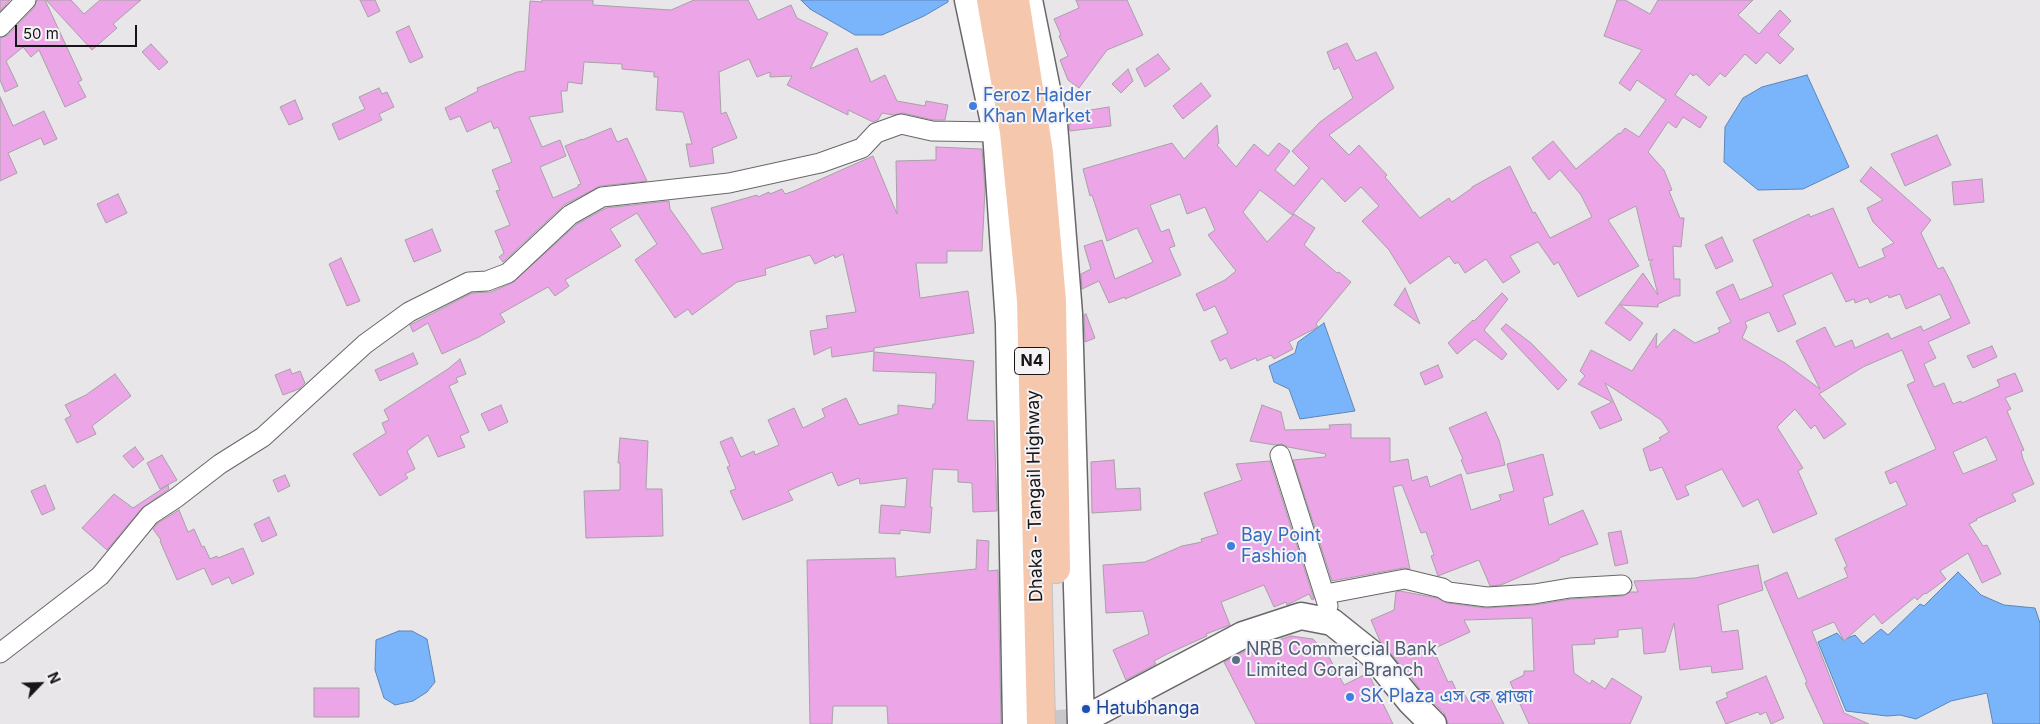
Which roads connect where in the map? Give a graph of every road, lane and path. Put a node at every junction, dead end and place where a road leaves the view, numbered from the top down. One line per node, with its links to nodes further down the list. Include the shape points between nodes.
1 (26, 0): 6 (street)
2 (968, 0): 7 (main road)
3 (991, 0): 15 (highway, Dhaka - Tangail Highway / N4, via 1014,132 1031,300)
4 (1015, 0): 13 (highway, Dhaka - Tangail Highway / N4, via 1039,153 1052,301)
5 (1029, 0): 13 (main road, via 1054,124 1069,314)
6 (0, 27)
7 (996, 132): 12 (street, via 932,131 901,124 876,133 862,148 820,163 729,183 602,197 570,214 508,273 486,281 470,282 409,312 366,344 263,437 150,514 100,576); 14 (main road, via 1009,323)
8 (1280, 455): 10 (street)
9 (1622, 585): 10 (street, via 1487,597 1448,592 1406,579)
10 (1326, 594): 11 (street)
11 (1332, 622): 13 (main road, via 1301,616 1243,635); 16 (main road, via 1372,654)
12 (0, 653)
13 (1073, 723)
14 (1016, 724)
15 (1040, 724)
16 (1433, 724)

